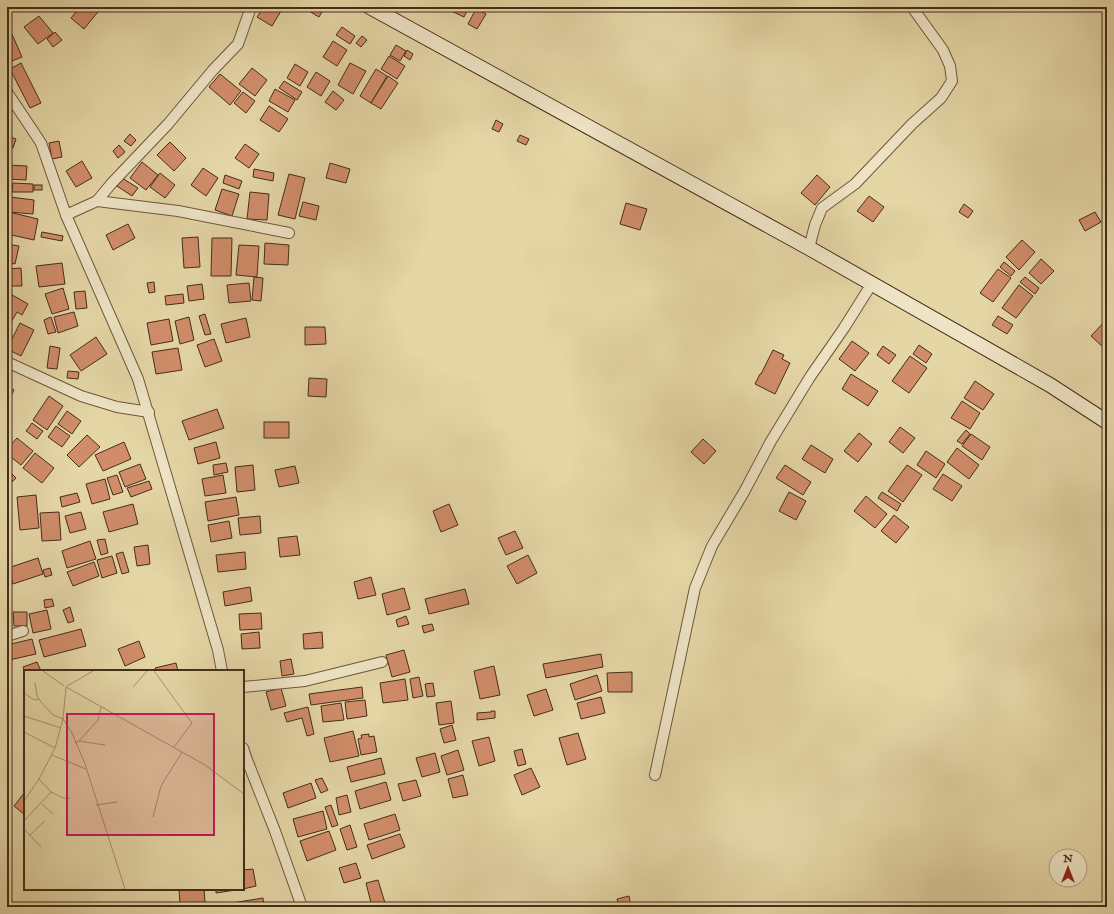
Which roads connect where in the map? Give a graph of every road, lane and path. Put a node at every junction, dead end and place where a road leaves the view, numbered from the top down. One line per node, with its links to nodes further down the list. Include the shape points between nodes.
1 (251, 7): 5 (street, via 238,44)
2 (370, 7): 8 (main road)
3 (912, 7): 8 (street, via 943,50 950,66 952,81 941,98 912,124 855,184 822,208)
4 (7, 92): 6 (street, via 40,143)
5 (97, 202): 6 (street); 7 (street, via 178,211)
6 (66, 215): 11 (street, via 138,379)
7 (289, 233)
8 (808, 248): 9 (main road)
9 (871, 285): 12 (main road, via 1050,385); 19 (street, via 771,441 712,546 695,588)
10 (7, 362): 11 (street, via 81,396 117,408)
11 (149, 412): 16 (street)
12 (1107, 422)
13 (23, 631): 14 (street)
14 (7, 636)
15 (382, 662): 17 (street, via 304,681)
16 (222, 670)
17 (244, 687)
18 (244, 752): 20 (street)
19 (655, 775)
20 (302, 907)

